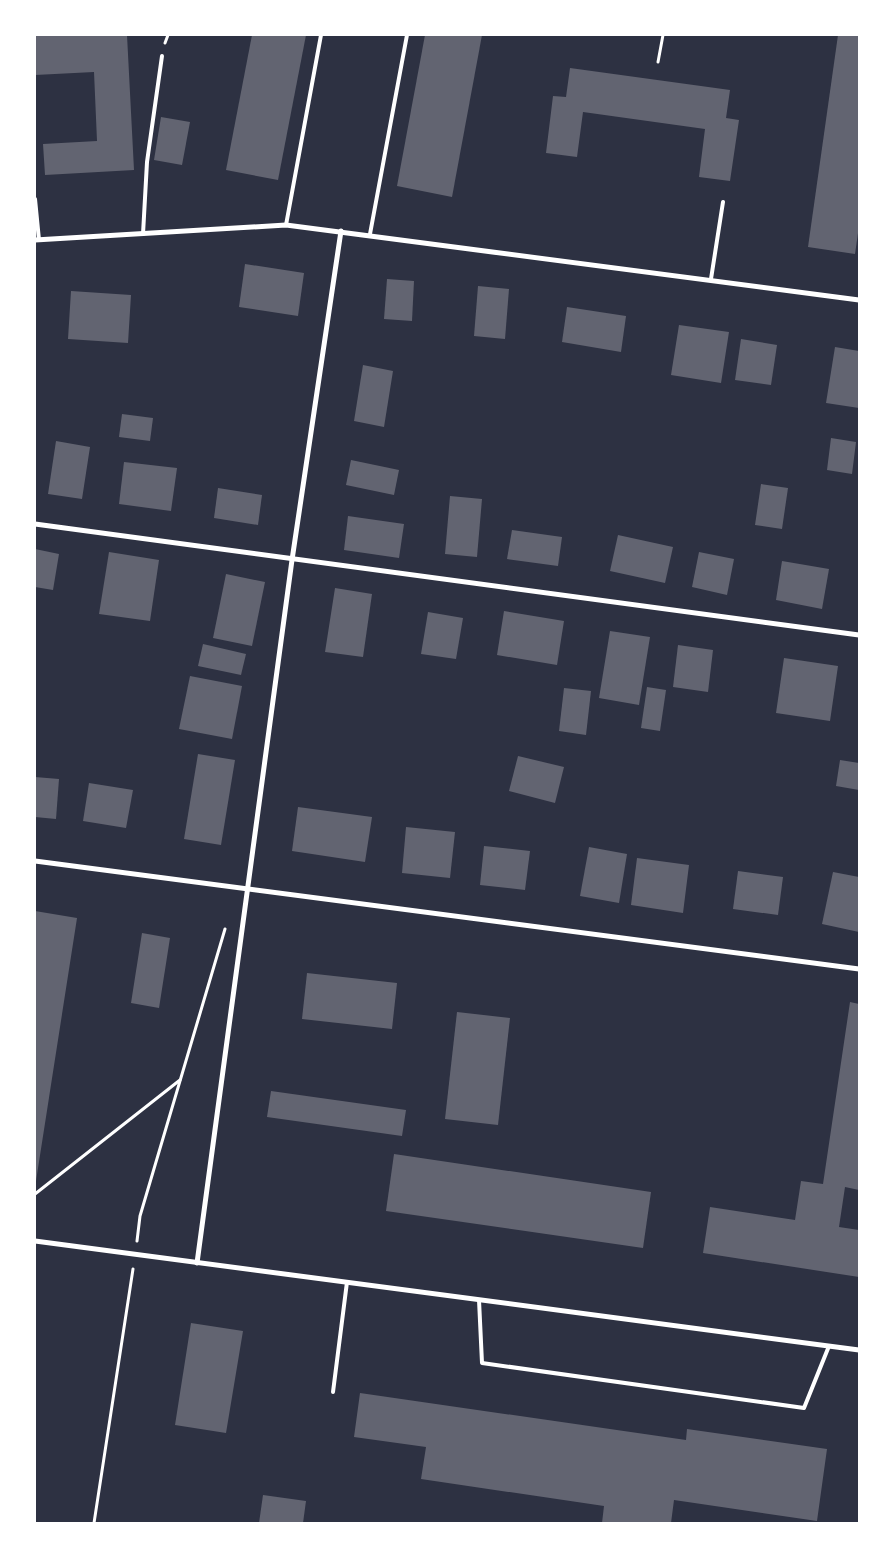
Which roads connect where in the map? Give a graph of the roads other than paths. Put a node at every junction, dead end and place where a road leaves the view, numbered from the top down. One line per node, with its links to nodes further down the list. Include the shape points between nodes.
1 (321, 35): 6 (lane)
2 (407, 35): 9 (lane)
3 (162, 56): 8 (lane, via 146,162)
4 (35, 198): 10 (lane)
5 (723, 202): 11 (lane)
6 (286, 225): 7 (street); 8 (street)
7 (341, 231): 9 (street); 14 (street)
8 (143, 234): 10 (street)
9 (370, 234): 11 (street)
10 (37, 240)
11 (711, 279): 12 (street)
12 (859, 300)
13 (35, 524): 14 (street)
14 (292, 560): 15 (street); 17 (street)
15 (859, 635)
16 (35, 861): 17 (street)
17 (248, 890): 18 (street); 20 (street)
18 (859, 969)
19 (35, 1241): 20 (street)
20 (197, 1263): 21 (street)
21 (347, 1282): 22 (street); 25 (lane)
22 (478, 1300): 23 (street); 23 (lane, via 482,1363 804,1408)
23 (828, 1346): 24 (street)
24 (859, 1350)
25 (332, 1392)

